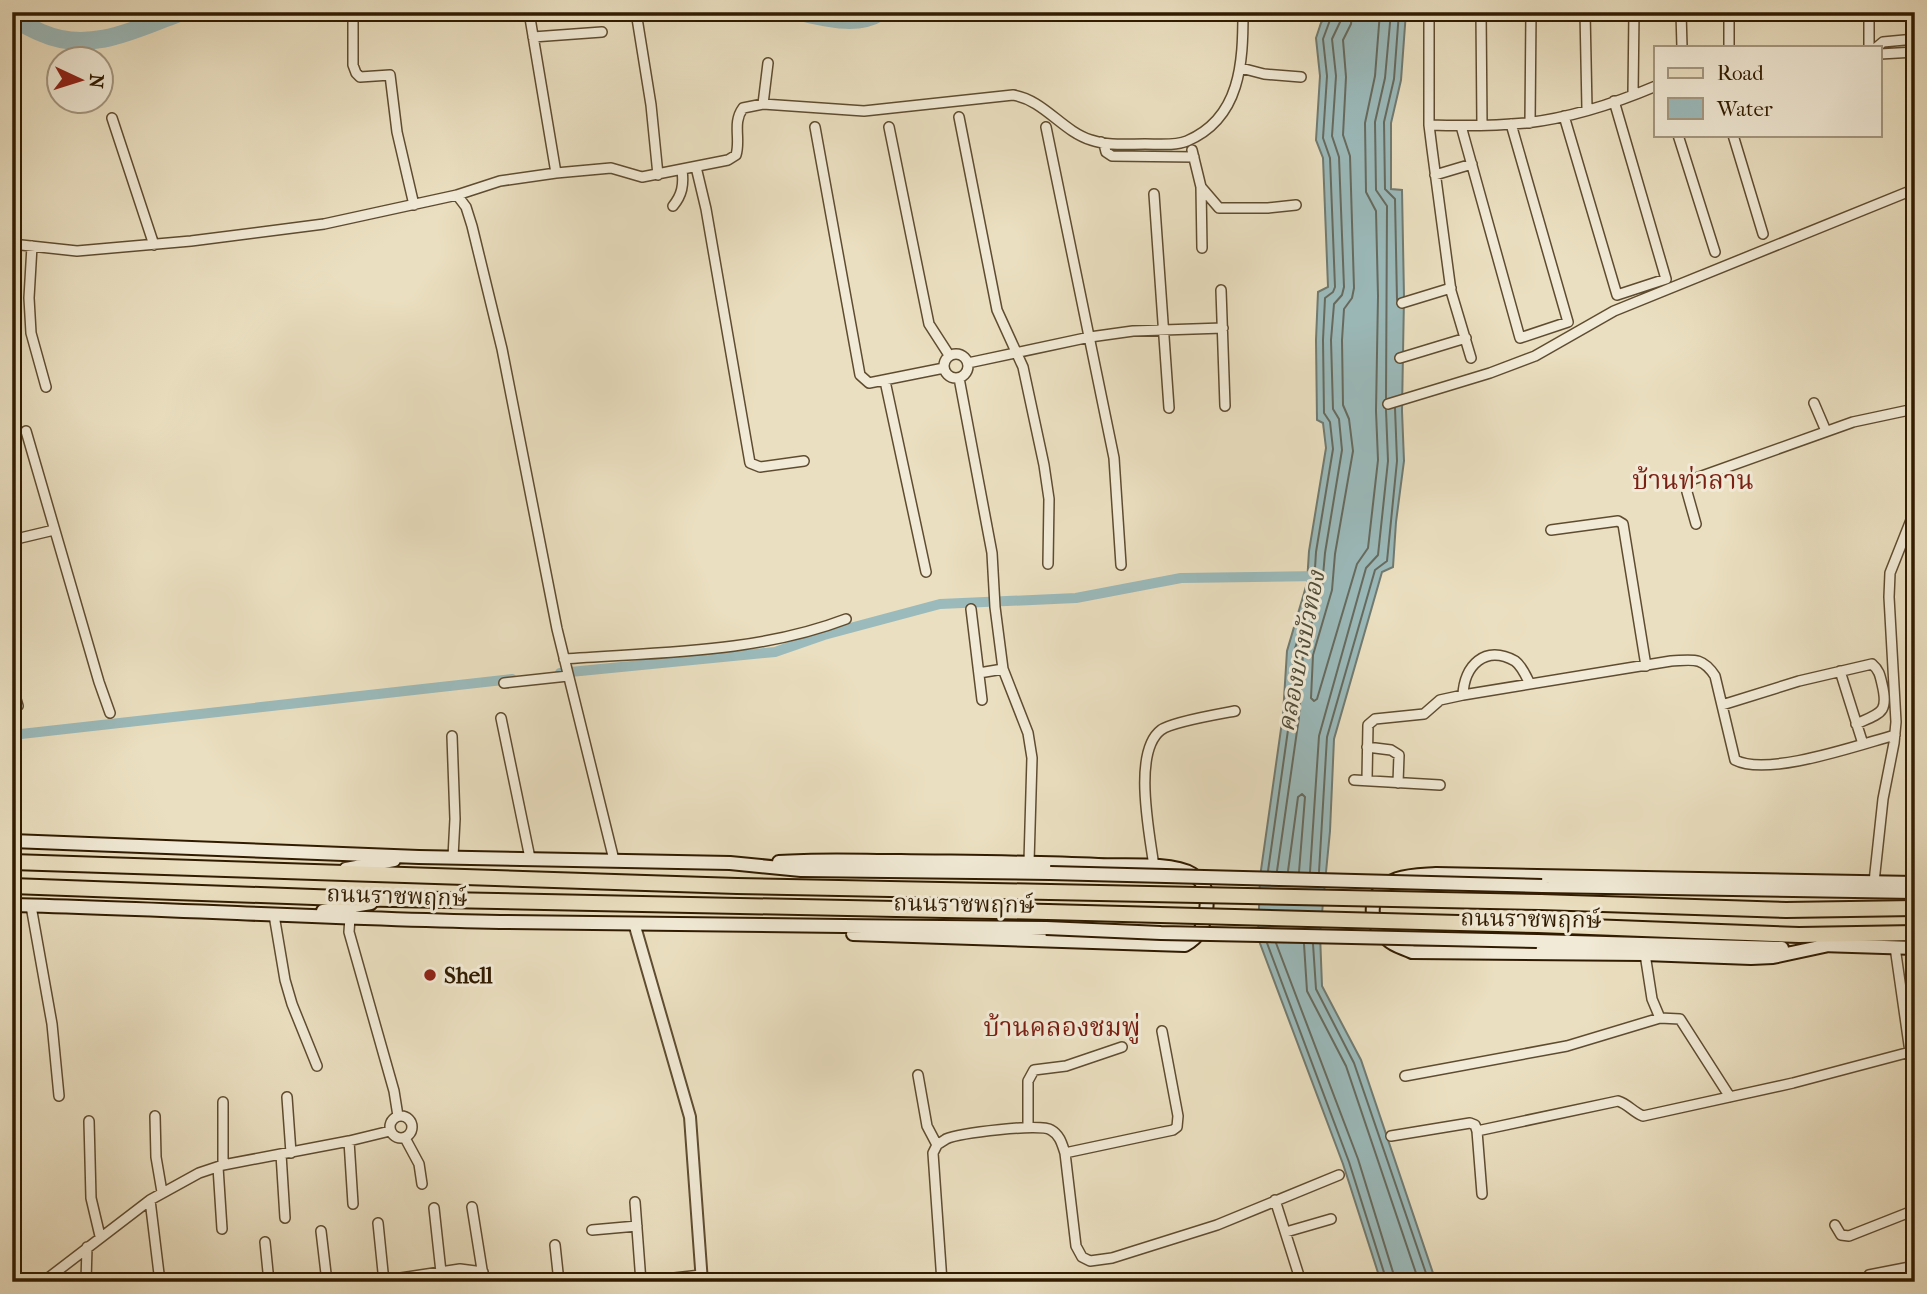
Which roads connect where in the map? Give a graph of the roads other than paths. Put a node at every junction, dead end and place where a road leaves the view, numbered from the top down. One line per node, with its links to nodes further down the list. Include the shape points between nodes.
1 (353, 12): 57 (street, via 356,73 360,78 390,75)
2 (529, 12): 16 (street)
3 (636, 12): 51 (street)
4 (1243, 12): 5 (street); 25 (street)
5 (1252, 12)
6 (1429, 12): 37 (street)
7 (1481, 12): 38 (street)
8 (1531, 12): 35 (street)
9 (1584, 12): 31 (street)
10 (1634, 12): 28 (street)
11 (1681, 12): 18 (street)
12 (1729, 12): 19 (street)
13 (1869, 13): 14 (street); 20 (street)
14 (1915, 13)
15 (601, 33): 16 (street)
16 (533, 37): 50 (street)
17 (1915, 39): 21 (street)
18 (1682, 46)
19 (1729, 46)
20 (1869, 46)
21 (1878, 46)
22 (1915, 52): 23 (street)
23 (1882, 54)
24 (768, 63): 30 (street)
25 (1241, 68): 26 (street); 46 (street, via 1228,106)
26 (1301, 77)
27 (1654, 87): 28 (street)
28 (1633, 94): 29 (street)
29 (1614, 101): 31 (street); 32 (street, via 1666,279 1617,295)
30 (763, 104): 45 (street, via 864,111 1013,95 1026,97 1069,129); 48 (street, via 743,108 737,116 736,155)
31 (1587, 109): 32 (street)
32 (1564, 116): 35 (street)
33 (959, 117): 73 (street, via 998,310)
34 (111, 118): 62 (street)
35 (1531, 123): 36 (street)
36 (1511, 124): 38 (street); 47 (street, via 1568,322 1520,338)
37 (1429, 125): 39 (street); 52 (street)
38 (1482, 125): 39 (street)
39 (1461, 126): 47 (street)
40 (815, 127): 80 (street, via 860,375 869,383)
41 (889, 127): 74 (street, via 929,324)
42 (1046, 127): 71 (street)
43 (1678, 136): 65 (street)
44 (1733, 136): 60 (street)
45 (1101, 142): 46 (street); 46 (street, via 1112,156)
46 (1190, 149): 53 (street)
47 (1472, 164): 52 (street)
48 (696, 167): 49 (street); 89 (street, via 750,463 761,467)
49 (682, 170): 51 (street); 59 (street, via 684,183)
50 (556, 173): 51 (street, via 611,169 642,177); 56 (street, via 500,180)
51 (658, 175)
52 (1435, 175): 66 (street)
53 (1201, 187): 58 (street, via 1219,208); 64 (street)
54 (1915, 188): 83 (street, via 1614,311 1535,356)
55 (1154, 194): 70 (street)
56 (457, 195): 57 (street); 100 (street, via 472,226 502,349)
57 (414, 205): 62 (street, via 324,224)
58 (1296, 205)
59 (673, 206)
60 (1763, 234)
61 (12, 244): 63 (street)
62 (154, 245): 63 (street, via 77,251)
63 (32, 246): 81 (street, via 31,333)
64 (1202, 248)
65 (1716, 252)
66 (1451, 288): 68 (street); 72 (street)
67 (1221, 290): 69 (street)
68 (1402, 303)
69 (1223, 328): 70 (street); 84 (street)
70 (1162, 330): 71 (street); 85 (street)
71 (1090, 337): 73 (street); 96 (street, via 1114,457)
72 (1465, 338): 75 (street); 76 (street)
73 (1018, 352): 77 (street); 95 (street, via 1049,499)
74 (949, 355): 77 (street, via 959,353); 78 (street)
75 (1400, 358)
76 (1471, 358)
77 (968, 363): 79 (street, via 967,373)
78 (944, 368): 79 (street, via 949,376); 80 (street)
79 (958, 378): 102 (street, via 987,524)
80 (885, 381): 97 (street)
81 (47, 387)
82 (1814, 403): 88 (street)
83 (1388, 404)
84 (1225, 406)
85 (1168, 408)
86 (1915, 410): 88 (street)
87 (26, 431): 92 (street)
88 (1826, 431): 91 (street, via 1688,481)
89 (804, 461)
90 (1915, 510): 117 (street, via 1890,573)
91 (1696, 524)
92 (54, 530): 94 (street); 114 (street)
93 (1551, 530): 101 (street, via 1623,524)
94 (12, 540)
95 (1048, 564)
96 (1121, 565)
97 (926, 572)
98 (971, 609): 104 (street)
99 (846, 619): 100 (street, via 813,632 709,650)
100 (564, 660): 105 (street)
101 (1646, 666): 107 (street); 111 (street, via 1698,660 1708,665)
102 (1003, 669): 104 (street); 131 (street, via 1028,733 1032,758)
103 (1840, 671): 111 (street); 116 (street); 116 (street, via 1872,664 1878,670 1884,707)
104 (979, 673): 110 (street)
105 (568, 676): 106 (street); 129 (street)
106 (504, 683)
107 (1530, 684): 109 (street); 109 (street, via 1516,662 1485,657 1470,668)
108 (12, 686): 112 (street)
109 (1463, 695): 120 (street, via 1440,700 1424,714 1371,721)
110 (982, 700)
111 (1721, 705): 119 (street, via 1735,760 1743,764 1766,766)
112 (18, 706)
113 (1234, 711): 133 (street, via 1162,729 1152,740 1145,769 1145,805)
114 (110, 713)
115 (501, 718): 128 (street)
116 (1856, 723): 119 (street)
117 (1895, 735): 119 (street); 135 (street)
118 (452, 736): 127 (street)
119 (1863, 744)
120 (1367, 747): 121 (street); 123 (street, via 1399,755)
121 (1367, 779): 122 (street); 123 (street)
122 (1354, 780)
123 (1398, 783): 124 (street)
124 (1440, 785)
125 (12, 841): 126 (main road, ถนนราชพฤกษ์)
126 (419, 857): 127 (main road, ถนนราชพฤกษ์); 134 (main road)
127 (453, 857): 128 (main road, ถนนราชพฤกษ์)
128 (530, 858): 129 (main road, ถนนราชพฤกษ์)
129 (614, 860): 132 (main road, ถนนราชพฤกษ์)
130 (12, 862): 134 (main road, ถนนราชพฤกษ์)
131 (1029, 862): 132 (main road, via 798,860); 133 (main road)
132 (744, 864): 138 (main road, ถนนราชพฤกษ์, bridge, via 801,870)
133 (1154, 867): 147 (main road, via 1191,873 1207,892 1200,932 1185,945 852,934)
134 (318, 873): 142 (main road, ถนนราชพฤกษ์, bridge, via 1786,910)
135 (1874, 882): 136 (main road); 152 (main road, via 1436,874 1397,879 1377,894 1371,913 1375,926 1390,942 1412,952)
136 (1915, 883)
137 (12, 886): 139 (main road, ถนนราชพฤกษ์)
138 (1915, 891)
139 (392, 899): 144 (main road); 148 (main road, ถนนราชพฤกษ์, bridge, via 1048,912 1799,935)
140 (12, 905): 141 (main road, ถนนราชพฤกษ์)
141 (31, 906): 143 (main road, ถนนราชพฤกษ์); 161 (street)
142 (1915, 908)
143 (274, 915): 144 (main road, ถนนราชพฤกษ์); 157 (street, via 285,980)
144 (297, 915): 145 (main road, ถนนราชพฤกษ์)
145 (350, 917): 146 (main road, ถนนราชพฤกษ์); 166 (street, via 349,932)
146 (634, 923): 147 (main road, ถนนราชพฤกษ์); 206 (street, via 690,1117)
147 (790, 925): 149 (main road, ถนนราชพฤกษ์, bridge, via 1774,949)
148 (1915, 933)
149 (1829, 944): 150 (main road, ถนนราชพฤกษ์); 152 (main road, via 1762,958)
150 (1895, 947): 151 (main road, ถนนราชพฤกษ์); 156 (street)
151 (1915, 948)
152 (1645, 954): 153 (street)
153 (1660, 1018): 160 (street, via 1567,1046); 163 (street, via 1680,1019)
154 (1162, 1031): 175 (street, via 1177,1127)
155 (1122, 1047): 168 (street, via 1066,1066 1034,1070 1028,1081)
156 (1910, 1052): 158 (street); 163 (street)
157 (317, 1066)
158 (1915, 1074)
159 (918, 1075): 174 (street, via 927,1126)
160 (1405, 1076)
161 (59, 1096)
162 (287, 1097): 176 (street)
163 (1730, 1097): 170 (street, via 1643,1115 1618,1101)
164 (223, 1102): 177 (street)
165 (155, 1116): 180 (street)
166 (398, 1116): 169 (street); 172 (street, via 407,1116 412,1123 412,1132)
167 (89, 1121): 198 (street, via 91,1199)
168 (1028, 1127): 174 (street, via 955,1136); 175 (street, via 1053,1130)
169 (390, 1130): 172 (street, via 396,1138); 173 (street)
170 (1477, 1130): 171 (street, via 1470,1123); 181 (street)
171 (1391, 1136)
172 (405, 1138): 179 (street, via 419,1164)
173 (349, 1141): 176 (street); 185 (street)
174 (937, 1145): 216 (street, via 933,1172)
175 (1065, 1153): 183 (street, via 1076,1246 1090,1261 1186,1235)
176 (286, 1154): 177 (street); 189 (street)
177 (220, 1166): 180 (street); 194 (street)
178 (1339, 1175): 183 (street)
179 (422, 1184)
180 (162, 1192): 182 (street)
181 (1482, 1194)
182 (150, 1200): 198 (street); 210 (street)
183 (1275, 1200): 197 (street)
184 (635, 1202): 193 (street)
185 (354, 1204)
186 (472, 1207): 205 (street)
187 (434, 1208): 203 (street)
188 (1915, 1210): 192 (street, via 1849,1236 1841,1235)
189 (285, 1218)
190 (1331, 1219): 197 (street)
191 (378, 1223): 207 (street)
192 (1835, 1225)
193 (637, 1226): 195 (street); 215 (street)
194 (222, 1229)
195 (592, 1230)
196 (321, 1231): 212 (street)
197 (1286, 1232): 217 (street)
198 (100, 1236): 201 (street)
199 (265, 1242): 211 (street)
200 (555, 1245): 214 (street)
201 (86, 1247): 208 (street); 209 (street)
202 (1915, 1266): 204 (street)
203 (441, 1272): 205 (street, via 460,1269); 207 (street)
204 (1869, 1275)
205 (484, 1277)
206 (702, 1278): 215 (street)
207 (384, 1281): 213 (street)
208 (43, 1282)
209 (86, 1282)
210 (160, 1282)
211 (270, 1282)
212 (327, 1282)
213 (374, 1282)
214 (559, 1282)
215 (640, 1282)
216 (942, 1282)
217 (1301, 1282)

